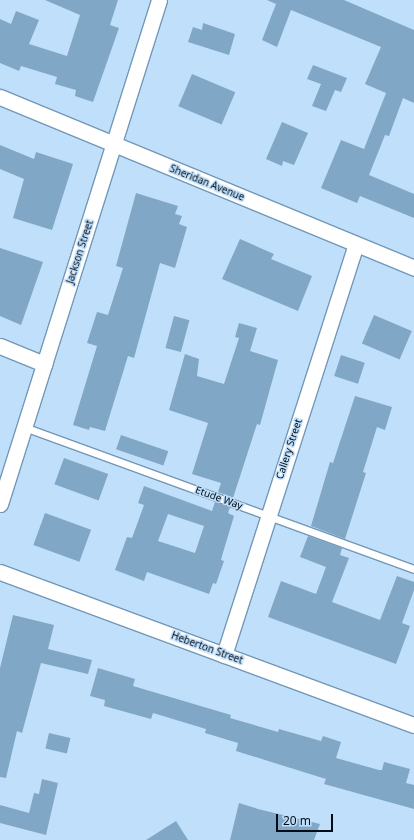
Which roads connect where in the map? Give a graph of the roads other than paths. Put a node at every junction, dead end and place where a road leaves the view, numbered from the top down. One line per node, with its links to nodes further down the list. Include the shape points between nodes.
1 (159, 0): 3 (street, Jackson Street)
2 (0, 97): 3 (street, Sheridan Avenue)
3 (114, 144): 4 (street, Sheridan Avenue); 7 (street, Jackson Street)
4 (356, 244): 5 (street, Sheridan Avenue); 10 (street, Callery Street)
5 (414, 268)
6 (0, 346): 7 (street)
7 (44, 364): 8 (street, Jackson Street)
8 (23, 427): 9 (street, Jackson Street); 10 (lane, Etude Way)
9 (0, 504)
10 (268, 515): 11 (lane, Etude Way); 13 (street, Callery Street)
11 (414, 569)
12 (0, 572): 13 (street, Heberton Street)
13 (224, 655): 14 (street, Heberton Street)
14 (414, 724)

